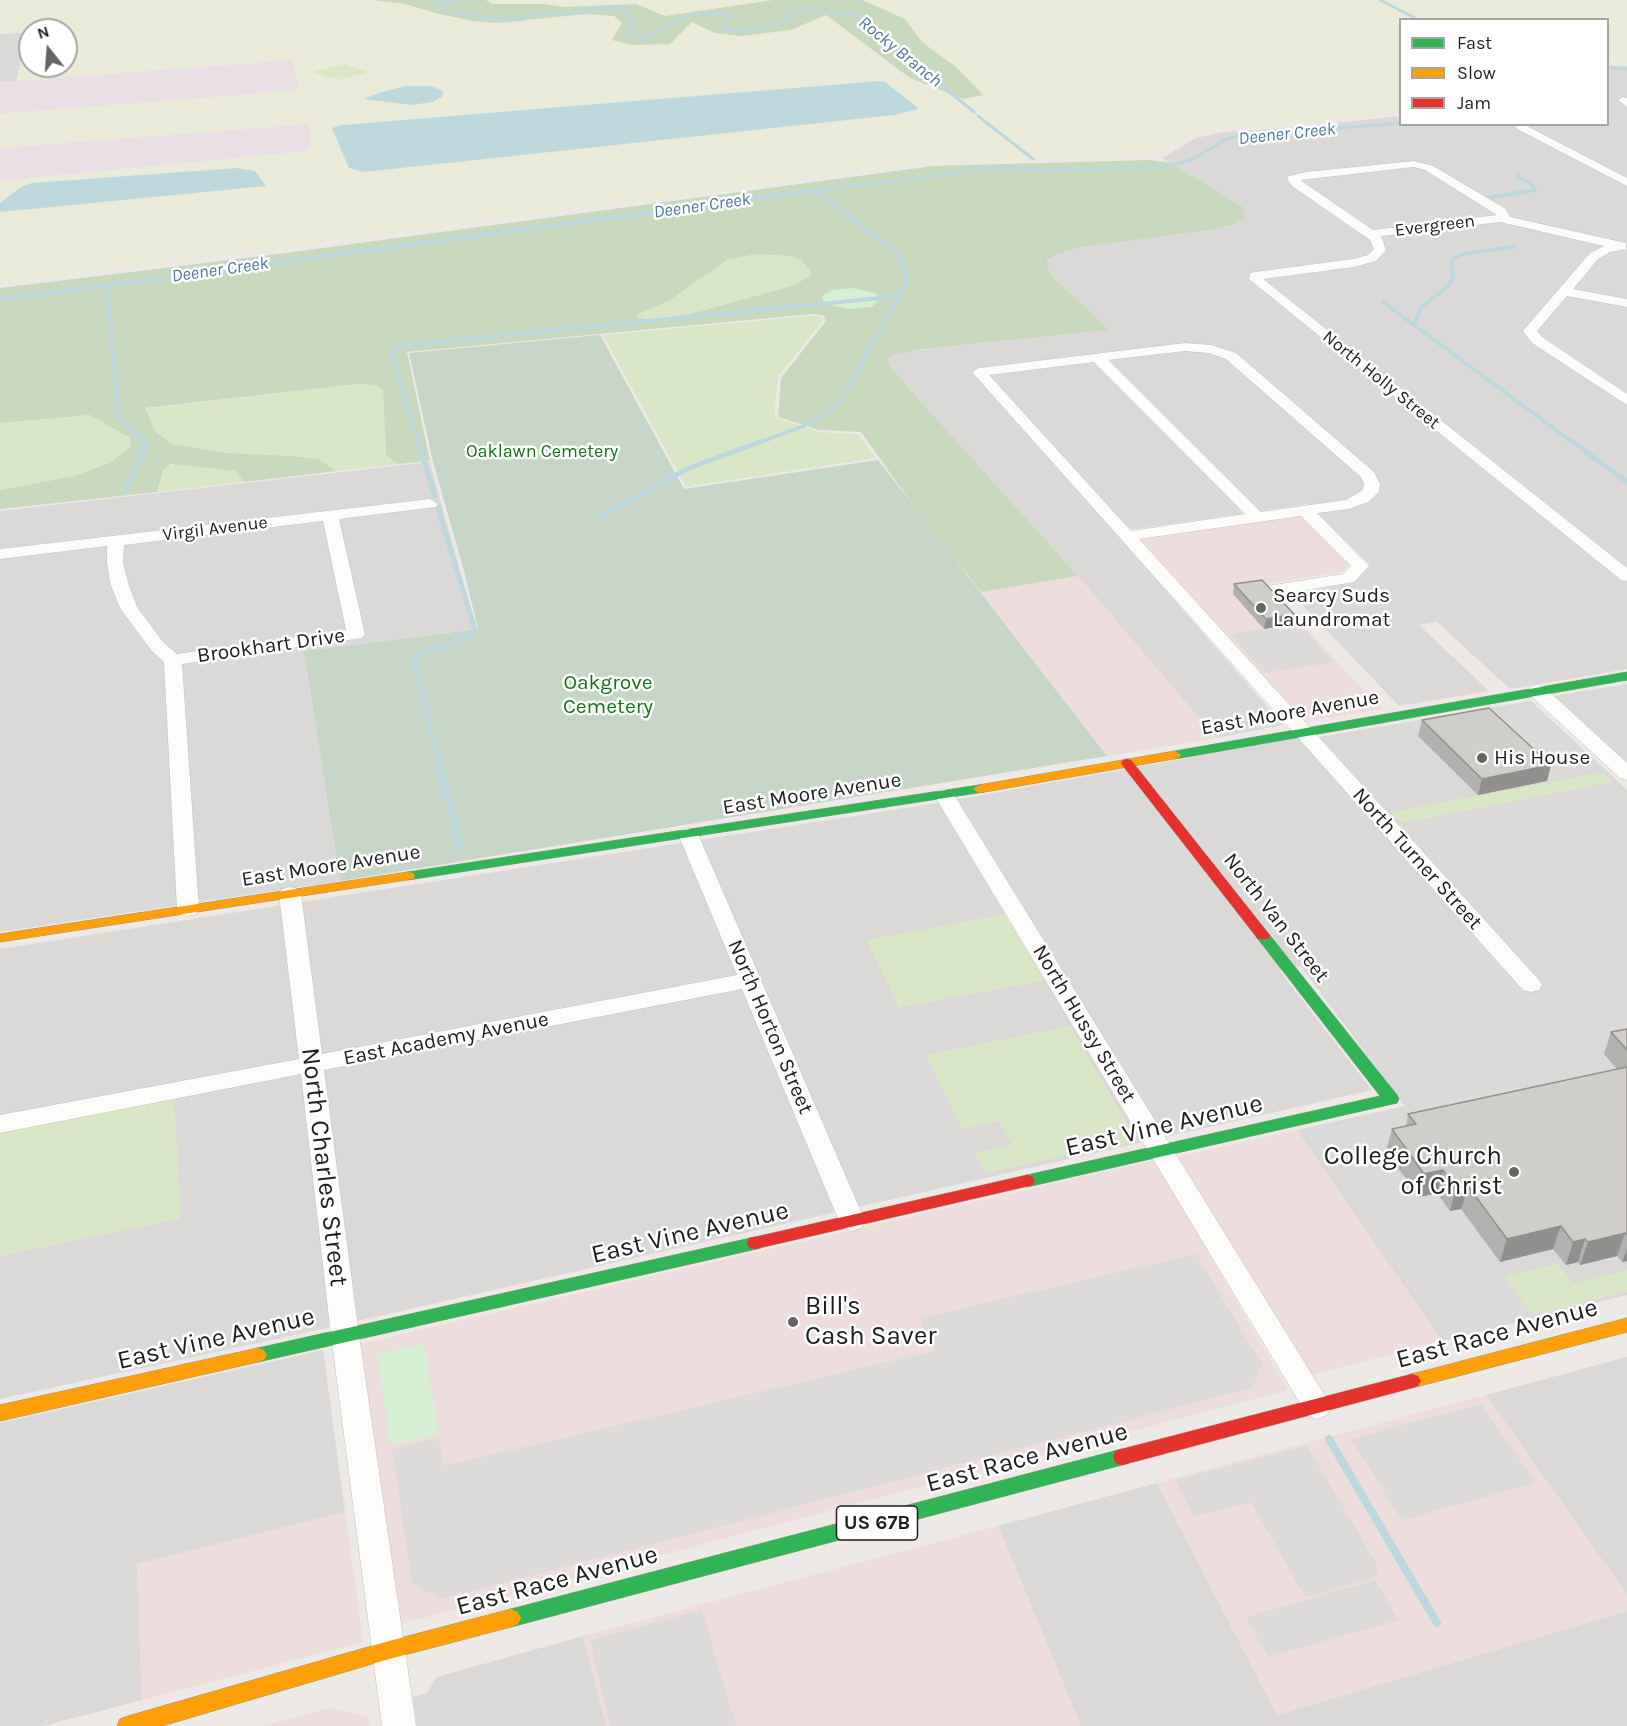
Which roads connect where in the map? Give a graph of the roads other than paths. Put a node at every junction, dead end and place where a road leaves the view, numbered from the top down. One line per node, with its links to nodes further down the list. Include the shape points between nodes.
1 (1521, 127): 2 (street)
2 (1585, 161): 3 (street); 4 (street)
3 (1618, 166)
4 (1627, 183)
5 (1500, 218): 6 (street, Evergreen); 6 (street, via 1504,216 1502,212 1422,166 1393,165 1293,178 1296,184); 7 (street)
6 (1371, 234): 19 (street, North Holly Street, via 1379,242 1380,250 1372,258 1255,279)
7 (1625, 246): 8 (street, via 1600,252)
8 (1562, 291): 9 (street); 11 (street, via 1530,331 1537,340)
9 (1627, 303)
10 (1098, 358): 13 (street, via 1185,347 1232,356 1368,475 1372,484 1371,492 1349,504); 15 (street); 16 (street, North Turner Street, via 979,372)
11 (1625, 397)
12 (430, 504): 14 (street, Virgil Avenue)
13 (1304, 510): 15 (street); 20 (street, via 1361,566 1348,578)
14 (330, 516): 17 (street, Virgil Avenue); 21 (street, Brookhart Drive, via 356,634)
15 (1257, 517): 16 (street)
16 (1127, 536): 24 (street, North Turner Street)
17 (116, 540): 18 (street, Virgil Avenue); 21 (street, via 119,583 129,608 156,646)
18 (0, 554)
19 (1627, 576)
20 (1274, 590)
21 (173, 660): 30 (street)
22 (1627, 676): 23 (street, East Moore Avenue)
23 (1537, 692): 24 (street, East Moore Avenue); 26 (street)
24 (1303, 732): 25 (street, East Moore Avenue); 33 (street, North Turner Street)
25 (1127, 763): 27 (street, East Moore Avenue); 35 (street, North Van Street)
26 (1627, 774)
27 (944, 795): 28 (street, East Moore Avenue); 37 (street, North Hussy Street)
28 (688, 834): 29 (street, East Moore Avenue); 32 (street, North Horton Street)
29 (290, 894): 30 (street, East Moore Avenue); 34 (street, North Charles Street)
30 (188, 909): 31 (street, East Moore Avenue)
31 (0, 938)
32 (750, 980): 34 (street, East Academy Avenue); 38 (street, North Horton Street)
33 (1532, 986)
34 (311, 1064): 36 (street, East Academy Avenue); 40 (street, North Charles Street)
35 (1391, 1099): 37 (street, East Vine Avenue)
36 (0, 1124)
37 (1160, 1151): 38 (street, East Vine Avenue); 41 (street, North Hussy Street)
38 (852, 1221): 40 (street, East Vine Avenue)
39 (1627, 1325): 41 (street, East Race Avenue / US 67B)
40 (345, 1335): 42 (street, East Vine Avenue); 43 (street, North Charles Street)
41 (1317, 1407): 43 (street, East Race Avenue / US 67B)
42 (0, 1413)
43 (389, 1650): 44 (street, East Race Avenue / US 67B); 45 (street, North Charles Street)
44 (128, 1726)
45 (399, 1726)

